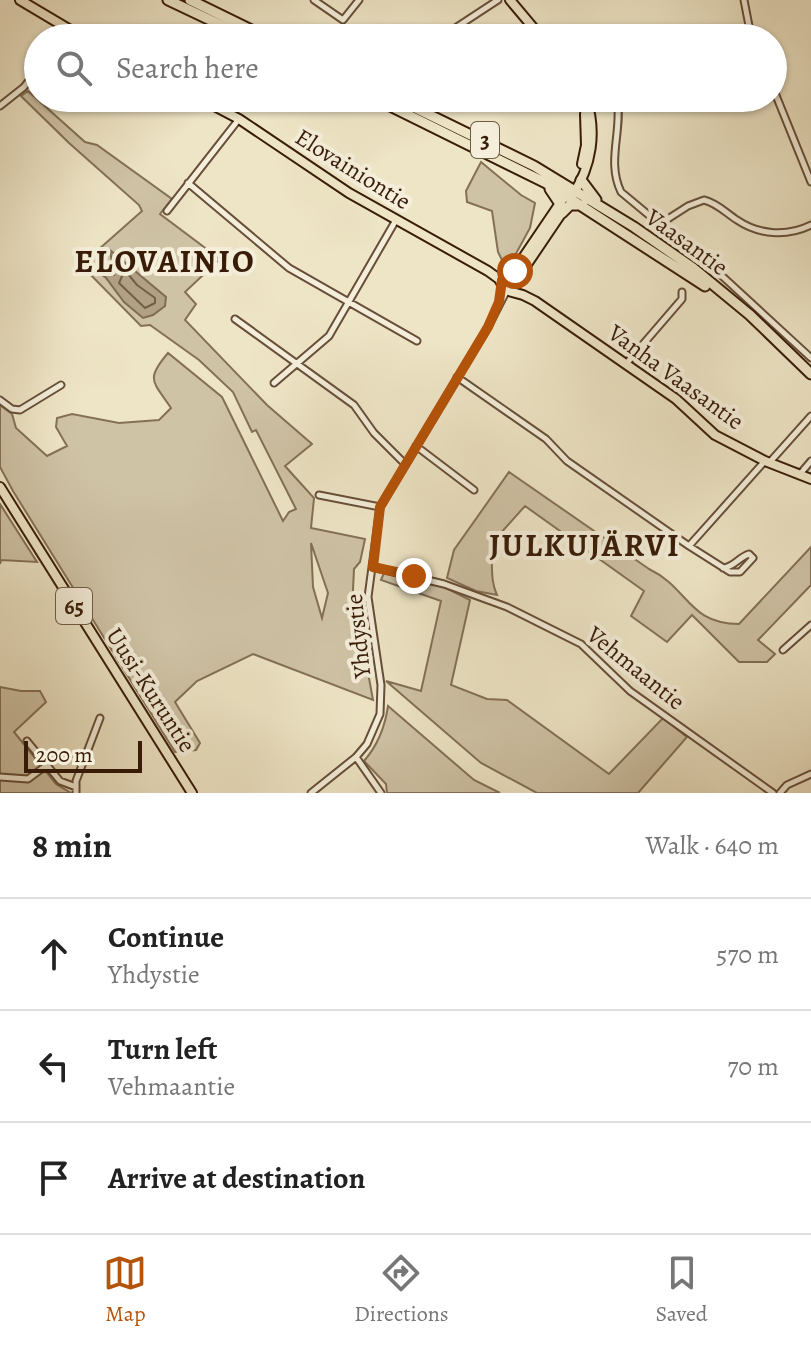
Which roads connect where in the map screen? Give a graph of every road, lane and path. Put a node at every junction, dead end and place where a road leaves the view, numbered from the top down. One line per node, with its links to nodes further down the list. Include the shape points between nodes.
1 (20, 0): 9 (main road)
2 (168, 0): 10 (highway)
3 (190, 0): 11 (highway)
4 (314, 0): 5 (street, via 343,20)
5 (359, 0)
6 (498, 0): 12 (street)
7 (510, 0): 13 (main road)
8 (744, 0): 14 (street)
9 (55, 24)
10 (216, 24)
11 (221, 24)
12 (461, 24)
13 (530, 24)
14 (749, 24)
15 (24, 85): 16 (street)
16 (0, 106)
17 (226, 112): 23 (main road, Elovainiontie)
18 (404, 112): 25 (highway, Vaasantie / 3)
19 (422, 112): 25 (highway, Vaasantie / 3)
20 (585, 112): 24 (main road)
21 (618, 112): 34 (street, via 613,148 617,183 625,197)
22 (783, 112): 26 (street)
23 (239, 119): 27 (street); 33 (main road, Elovainiontie)
24 (580, 177): 25 (highway); 28 (main road); 30 (highway)
25 (548, 178): 28 (highway, Vaasantie / 3); 31 (highway)
26 (811, 182)
27 (188, 183): 32 (street); 38 (street, via 289,268)
28 (571, 193): 29 (highway, Vaasantie / 3); 30 (highway, Vaasantie / 3); 31 (main road)
29 (583, 205): 31 (highway); 40 (highway, Vaasantie / 3)
30 (601, 206): 40 (highway, Vaasantie / 3, via 693,268)
31 (561, 208): 36 (main road)
32 (167, 211)
33 (396, 220): 36 (main road, Elovainiontie); 38 (street)
34 (660, 224): 35 (street, via 704,200 761,231 787,232); 42 (street)
35 (811, 225)
36 (508, 284): 43 (main road, Vanha Vaasantie); 46 (street, Yhdystie)
37 (682, 292): 43 (street, via 682,299)
38 (350, 302): 41 (street); 44 (street, via 329,336)
39 (235, 319): 44 (street)
40 (769, 334): 45 (highway, Vaasantie / 3)
41 (417, 341)
42 (811, 358)
43 (626, 364): 53 (main road, Vanha Vaasantie, via 715,435)
44 (298, 365): 47 (street); 54 (street, via 354,405)
45 (811, 374)
46 (457, 377): 51 (street, Yhdystie); 61 (street)
47 (274, 383)
48 (61, 385): 49 (street, via 20,410)
49 (0, 400)
50 (811, 416): 53 (street)
51 (416, 446): 54 (street, Yhdystie); 58 (street)
52 (811, 461): 55 (street)
53 (767, 462): 55 (main road, Vanha Vaasantie); 61 (street)
54 (405, 464): 60 (street, Yhdystie)
55 (800, 475): 56 (main road, Vanha Vaasantie)
56 (811, 479)
57 (0, 487): 73 (main road, Uusi-Kuruntie / 65)
58 (474, 490)
59 (319, 495): 60 (street)
60 (380, 507): 62 (street, Yhdystie)
61 (689, 546): 63 (street)
62 (373, 567): 68 (street, Yhdystie, via 368,597 382,702 377,727); 76 (street, Vehmaantie, via 444,584 507,607 581,644 630,691)
63 (723, 568): 63 (street, via 740,572 752,555 745,555)
64 (811, 625): 65 (street)
65 (783, 650)
66 (100, 718): 72 (street)
67 (27, 741): 69 (street)
68 (356, 757): 74 (street, Yhdystie); 75 (street)
69 (47, 765): 71 (street, via 28,779); 72 (street)
70 (811, 774): 77 (street)
71 (0, 777)
72 (76, 790)
73 (192, 793)
74 (311, 793)
75 (381, 793)
76 (773, 793)
77 (780, 793)

